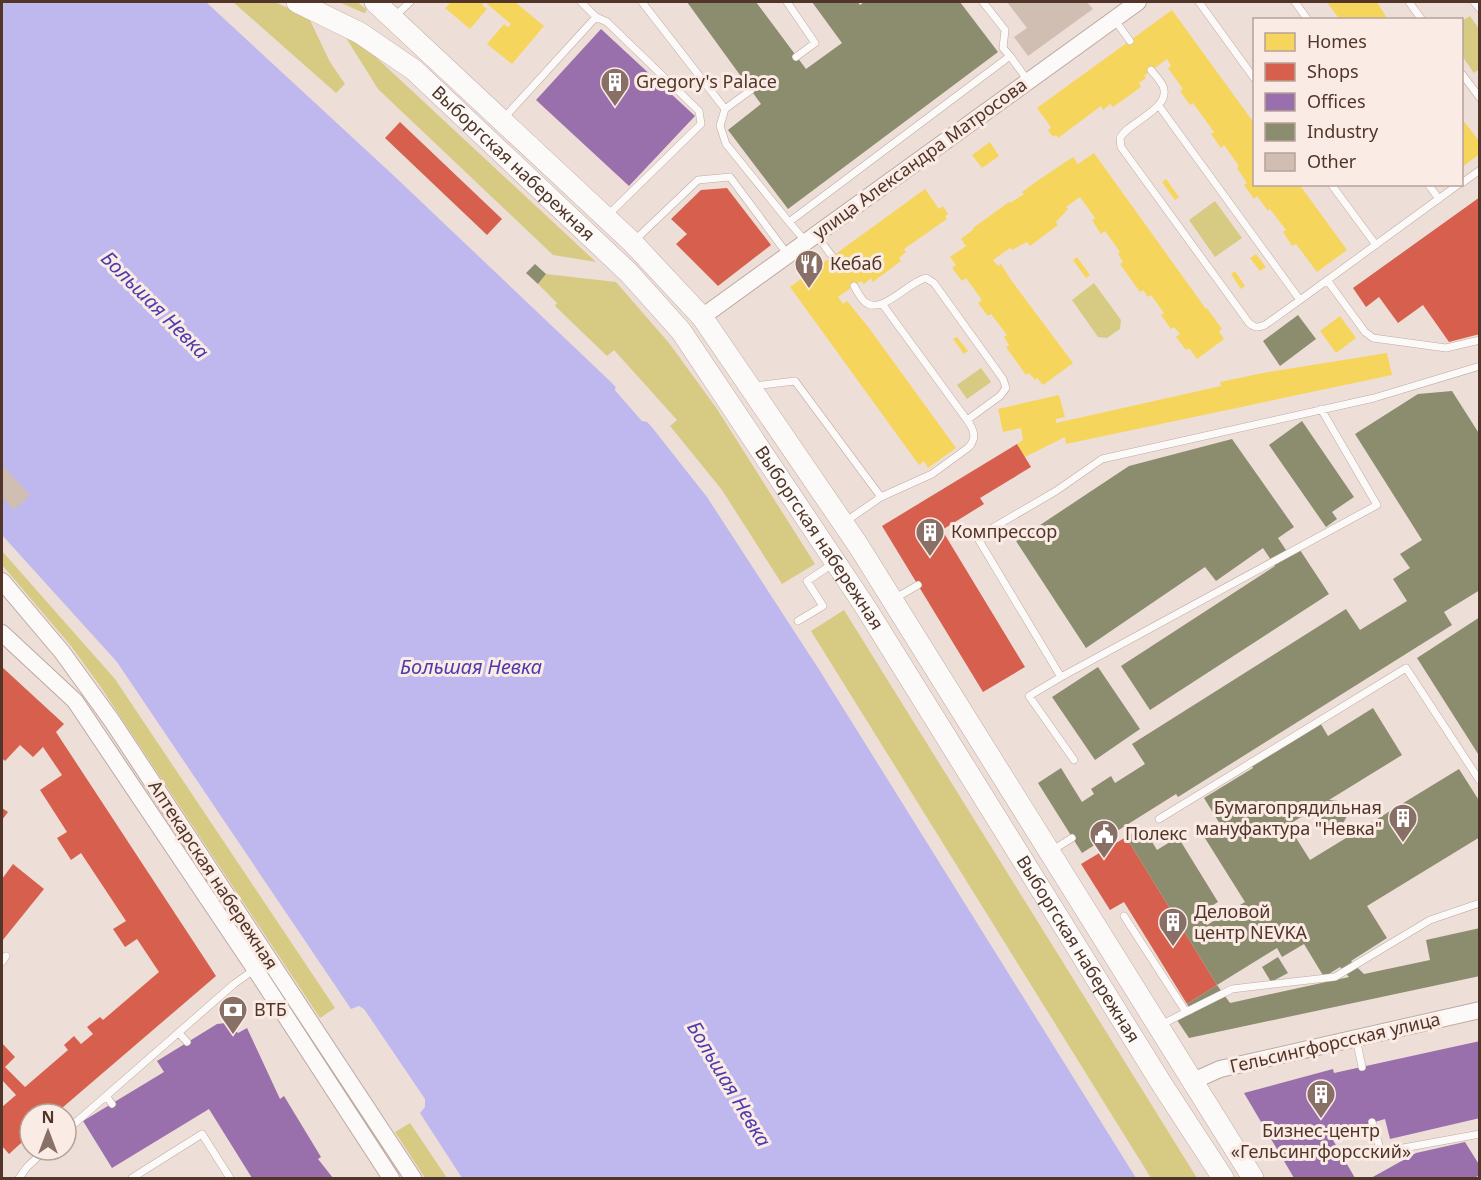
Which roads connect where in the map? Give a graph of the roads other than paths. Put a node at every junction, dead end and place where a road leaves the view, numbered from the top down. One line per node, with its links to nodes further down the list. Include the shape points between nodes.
1 (297, 2): 56 (main road, Выборгская набережная, via 360,33 414,70 629,273 681,331)
2 (375, 2): 15 (main road, Выборгская набережная)
3 (410, 2): 15 (lane)
4 (580, 2): 14 (lane)
5 (642, 2): 29 (lane)
6 (787, 2): 21 (lane, via 815,43)
7 (983, 2): 20 (lane, via 1005,30 1003,48)
8 (1138, 2): 18 (street, улица Александра Матросова)
9 (1198, 2): 23 (lane)
10 (1295, 2): 16 (lane)
11 (1409, 2): 17 (lane)
12 (1474, 2): 13 (lane)
13 (1479, 9)
14 (596, 17): 30 (lane); 37 (lane, via 606,22 699,111 701,124)
15 (393, 18): 30 (main road, Выборгская набережная)
16 (1307, 18)
17 (1421, 18)
18 (1114, 19): 19 (lane); 25 (street, улица Александра Матросова)
19 (1130, 41)
20 (1010, 56): 25 (lane); 38 (lane)
21 (796, 57)
22 (1151, 70): 28 (lane, via 1162,86 1164,96)
23 (1253, 77)
24 (1463, 77): 27 (lane)
25 (1028, 81): 39 (street, улица Александра Матросова)
26 (751, 90): 29 (lane)
27 (1479, 98)
28 (1159, 106): 46 (lane); 46 (lane, via 1124,131 1121,147 1238,308 1259,328)
29 (725, 109): 38 (lane, via 720,126 726,144)
30 (502, 120): 37 (main road, Выборгская набережная)
31 (1479, 170): 32 (lane)
32 (1463, 182)
33 (1333, 186): 41 (lane)
34 (1429, 186): 36 (lane)
35 (1457, 186): 36 (lane)
36 (1439, 199): 41 (lane)
37 (606, 218): 40 (main road, Выборгская набережная)
38 (789, 222): 39 (lane)
39 (811, 239): 42 (street, улица Александра Матросова); 43 (lane)
40 (632, 242): 42 (lane, via 698,180 730,177); 48 (main road, Выборгская набережная)
41 (1376, 245): 44 (lane)
42 (788, 255): 48 (street, улица Александра Матросова)
43 (832, 256)
44 (1327, 280): 46 (lane); 49 (lane, via 1373,338 1446,348)
45 (854, 286): 47 (lane, via 866,303)
46 (1300, 300)
47 (884, 305): 53 (lane); 53 (lane, via 917,280 934,283 1003,379 1005,388 1000,396)
48 (702, 317): 51 (main road, Выборгская набережная)
49 (1479, 340)
50 (1479, 366): 52 (lane, via 1374,398)
51 (750, 387): 54 (lane, via 795,381); 55 (main road, Выборгская набережная)
52 (1321, 409): 63 (lane, via 1377,505); 63 (lane, via 1102,459 977,537)
53 (967, 420): 54 (lane, via 974,435 969,447 932,474)
54 (881, 497): 55 (lane)
55 (843, 524): 59 (main road, Выборгская набережная)
56 (836, 562): 61 (lane, via 807,581 823,606); 91 (main road, Выборгская набережная)
57 (3, 583): 60 (street, via 6,600); 90 (street, Аптекарская набережная, via 62,652 112,721)
58 (918, 585): 59 (lane)
59 (892, 600): 68 (main road, Выборгская набережная)
60 (2, 606)
61 (798, 621)
62 (2, 633): 71 (street, Аптекарская набережная, via 75,701)
63 (1061, 677): 64 (lane, via 1029,696)
64 (1074, 760)
65 (1479, 781): 66 (lane, via 1406,668)
66 (1159, 819)
67 (1072, 838): 68 (lane)
68 (1049, 852): 74 (main road, Выборгская набережная)
69 (1479, 903): 73 (lane, via 1430,921 1335,976 1232,988)
70 (1124, 916): 73 (lane)
71 (255, 969): 75 (lane); 89 (street, Аптекарская набережная)
72 (1479, 1010): 76 (street, Гельсингфорсская улица)
73 (1186, 1012): 74 (lane)
74 (1159, 1026): 79 (main road, Выборгская набережная)
75 (178, 1033): 77 (lane); 80 (lane)
76 (1356, 1038): 78 (lane); 79 (street, Гельсингфорсская улица, via 1220,1069)
77 (187, 1042)
78 (1362, 1067)
79 (1193, 1081): 92 (main road, Выборгская набережная)
80 (106, 1096): 81 (lane); 82 (lane)
81 (112, 1104)
82 (78, 1120)
83 (1372, 1122): 84 (lane, via 1381,1152)
84 (1479, 1134)
85 (32, 1162): 86 (lane)
86 (19, 1179)
87 (132, 1179): 88 (lane, via 202,1134)
88 (230, 1179)
89 (391, 1179)
90 (412, 1179)
91 (1223, 1179)
92 (1253, 1179)

